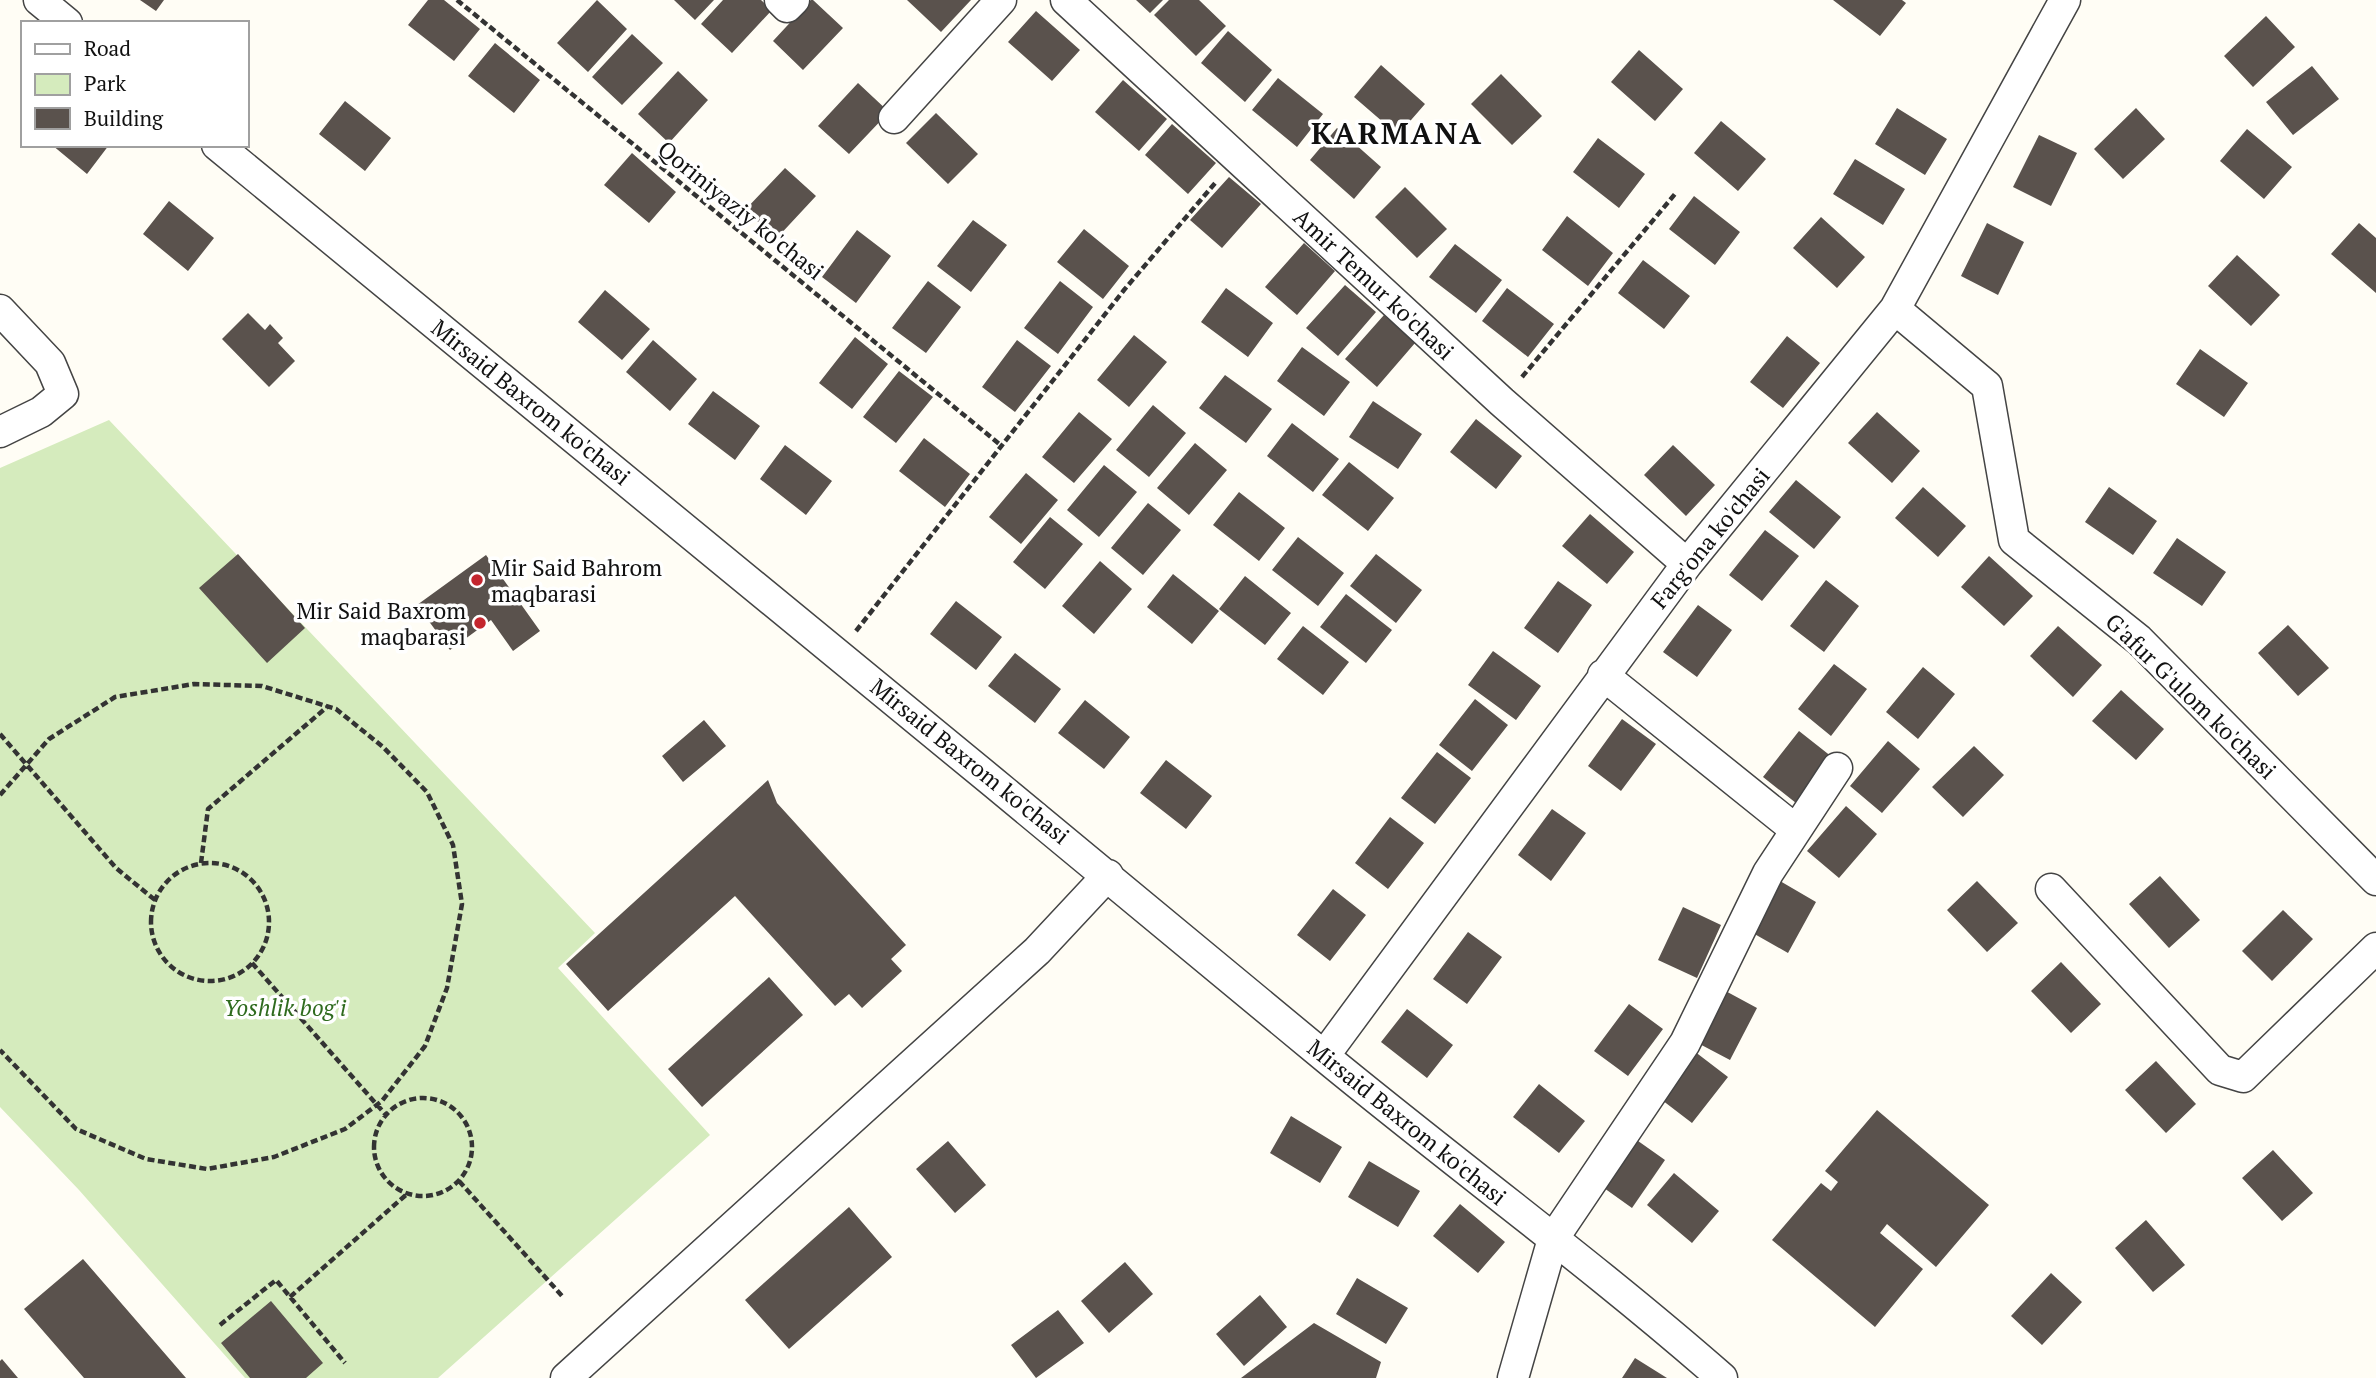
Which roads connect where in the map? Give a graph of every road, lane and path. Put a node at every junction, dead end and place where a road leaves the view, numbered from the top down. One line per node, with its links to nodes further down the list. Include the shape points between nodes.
1 (39, 0): 8 (street)
2 (457, 0): 17 (path, Qoriniyaziy ko'chasi)
3 (780, 0): 4 (street, via 787,7)
4 (794, 0)
5 (1001, 0): 9 (street)
6 (1066, 0): 11 (street, Amir Temur ko'chasi)
7 (2065, 0): 13 (street, Farg'ona ko'chasi)
8 (65, 21)
9 (894, 118)
10 (219, 147): 19 (street, Mirsaid Baxrom ko'chasi)
11 (1237, 158): 15 (street, Amir Temur ko'chasi); 17 (path, via 1124,290)
12 (1675, 194): 15 (path)
13 (1895, 309): 18 (street, Farg'ona ko'chasi); 29 (street, G'afur G'ulom ko'chasi, via 1987,386 2014,540 2140,640)
14 (0, 310): 16 (street, via 50,363 63,394 41,412)
15 (1502, 402): 18 (street, Amir Temur ko'chasi)
16 (0, 432)
17 (1003, 447): 19 (path)
18 (1687, 564): 20 (street, Farg'ona ko'chasi)
19 (838, 654): 28 (street, Mirsaid Baxrom ko'chasi)
20 (1603, 675): 26 (street); 35 (street, Farg'ona ko'chasi)
21 (327, 706): 23 (path, via 262,686 194,684 115,697 50,739); 27 (path, via 208,809); 36 (path, via 383,747 427,792 453,845 462,904 447,988 425,1046)
22 (0, 734): 23 (path)
23 (28, 763): 25 (path); 31 (path, via 116,867)
24 (1837, 768): 26 (street)
25 (0, 795)
26 (1796, 830): 40 (street, via 1768,873 1685,1043)
27 (201, 863): 31 (path, via 173,876); 33 (path, via 240,871 266,901 268,937)
28 (1108, 875): 35 (street, Mirsaid Baxrom ko'chasi); 45 (street, via 1037,951)
29 (2376, 880)
30 (2051, 888): 32 (street, via 2220,1070 2243,1077)
31 (155, 901): 33 (path, via 150,920 154,941 178,972 213,981 231,978)
32 (2376, 948)
33 (252, 963): 36 (path)
34 (0, 1050): 36 (path, via 76,1129 146,1159 207,1169 274,1157 345,1129)
35 (1324, 1056): 40 (street, Mirsaid Baxrom ko'chasi)
36 (377, 1105): 37 (path)
37 (386, 1115): 38 (path, via 407,1100 423,1097 453,1108 471,1134 473,1151 469,1168); 39 (path, via 373,1149 377,1165 385,1179)
38 (459, 1181): 39 (path, via 430,1197); 42 (path)
39 (407, 1194): 41 (path)
40 (1553, 1239): 46 (street); 47 (street, Mirsaid Baxrom ko'chasi)
41 (290, 1297): 43 (path, via 276,1280); 44 (path)
42 (563, 1297)
43 (220, 1325)
44 (345, 1363)
45 (566, 1378)
46 (1513, 1378)
47 (1722, 1378)

